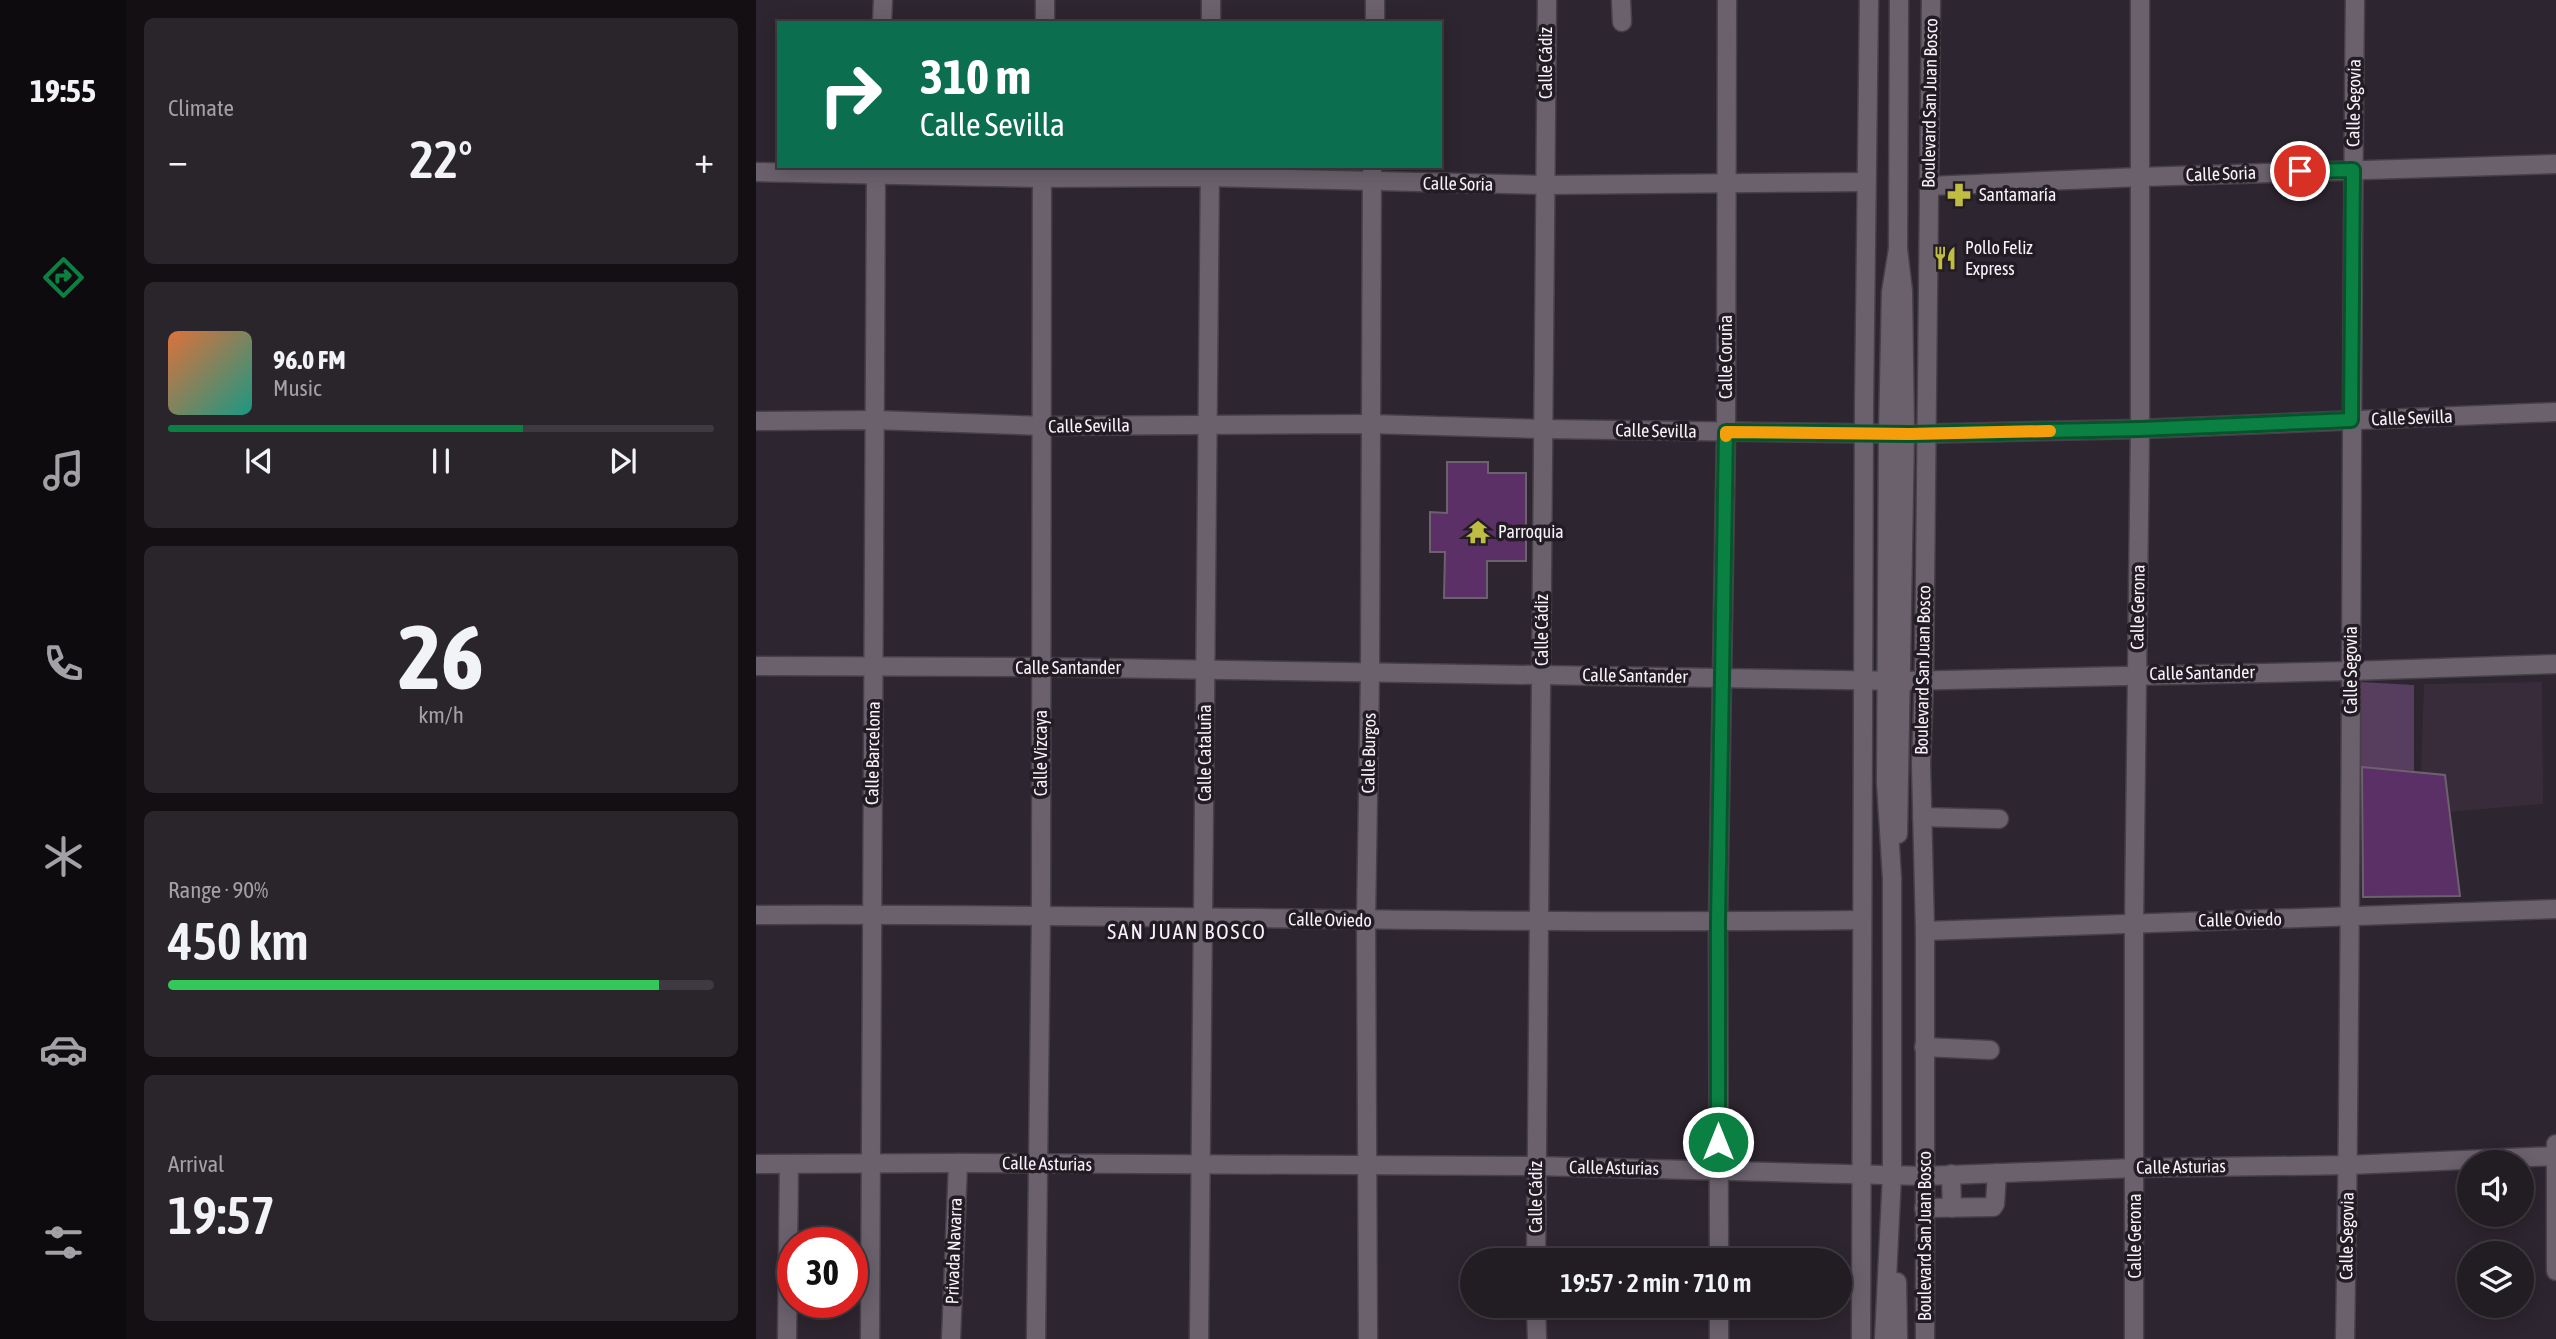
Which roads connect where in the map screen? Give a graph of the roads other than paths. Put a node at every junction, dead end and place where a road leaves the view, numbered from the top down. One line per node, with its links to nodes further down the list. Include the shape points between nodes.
1 (883, 0): 13 (street)
2 (1045, 0): 14 (street)
3 (1211, 0): 15 (street)
4 (1375, 0): 16 (street)
5 (1547, 0): 28 (street, Calle Cádiz)
6 (1621, 0): 17 (street)
7 (1727, 0): 26 (street, Calle Coruña)
8 (1868, 0): 27 (street)
9 (1899, 0): 41 (street, via 1898,249 1891,292)
10 (1931, 0): 29 (street, Boulevard San Juan Bosco)
11 (2140, 0): 25 (street, Calle Gerona)
12 (2355, 0): 20 (street, Calle Segovia)
13 (882, 21)
14 (1045, 21)
15 (1211, 21)
16 (1375, 21)
17 (1622, 22)
18 (2556, 164): 20 (street, Calle Soria)
19 (876, 170): 21 (street, Calle Soria); 22 (street, Calle Soria); 31 (street, Calle Barcelona)
20 (2353, 170): 25 (street, Calle Soria); 32 (street, Calle Segovia)
21 (756, 172)
22 (1042, 172): 23 (street, Calle Soria); 36 (street, Calle Vizcaya)
23 (1209, 172): 24 (street, Calle Soria); 34 (street, Calle Cataluña)
24 (1372, 174): 28 (street, Calle Soria); 35 (street, Calle Burgos)
25 (2140, 177): 29 (street, Calle Soria); 38 (street, Calle Gerona)
26 (1726, 183): 27 (street, Calle Soria); 28 (street, Calle Soria); 39 (street, Calle Coruña)
27 (1866, 183): 40 (street)
28 (1546, 185): 37 (street, Calle Cádiz)
29 (1929, 186): 42 (street, Boulevard San Juan Bosco)
30 (2556, 412): 32 (street, Calle Sevilla)
31 (875, 420): 33 (street, Calle Sevilla); 36 (street, Calle Sevilla); 46 (street, Calle Barcelona)
32 (2351, 420): 38 (street, Calle Sevilla); 48 (street, Calle Segovia)
33 (756, 421)
34 (1206, 424): 35 (street, Calle Sevilla); 36 (street, Calle Sevilla); 47 (street, Calle Cataluña)
35 (1370, 424): 37 (street, Calle Sevilla); 49 (street, Calle Burgos)
36 (1043, 426): 45 (street, Calle Vizcaya)
37 (1543, 429): 39 (street, Calle Sevilla); 50 (street, Calle Cádiz)
38 (2140, 429): 42 (street, Calle Sevilla); 51 (street, Calle Gerona)
39 (1726, 432): 40 (street, Calle Sevilla); 52 (street, Calle Coruña)
40 (1864, 432): 41 (street, Calle Sevilla); 53 (street)
41 (1897, 433): 42 (street, Calle Sevilla); 54 (street)
42 (1926, 433): 55 (street, Boulevard San Juan Bosco)
43 (2556, 664): 48 (street, Calle Santander)
44 (756, 666): 46 (street, Calle Santander)
45 (1041, 667): 46 (street, Calle Santander); 47 (street, Calle Santander); 61 (street, Calle Vizcaya)
46 (875, 668): 60 (street, Calle Barcelona)
47 (1206, 669): 49 (street, Calle Santander); 62 (street, Calle Cataluña)
48 (2351, 671): 51 (street, Calle Santander); 63 (street, Calle Segovia)
49 (1370, 672): 50 (street, Calle Santander); 64 (street, Calle Burgos)
50 (1541, 673): 52 (street, Calle Santander); 66 (street, Calle Cádiz)
51 (2137, 674): 55 (street, Calle Santander); 68 (street, Calle Gerona)
52 (1723, 678): 53 (street, Calle Santander); 67 (street, Calle Coruña)
53 (1865, 680): 54 (street, Calle Santander); 65 (street)
54 (1894, 681): 55 (street, Calle Santander); 88 (street, via 1900,824 1892,879)
55 (1924, 681): 56 (street, Boulevard San Juan Bosco)
56 (1922, 817): 57 (street); 69 (street, Boulevard San Juan Bosco)
57 (1999, 820)
58 (2556, 909): 63 (street, Calle Oviedo)
59 (756, 915): 60 (street, Calle Oviedo)
60 (870, 915): 61 (street, Calle Oviedo); 76 (street, Calle Barcelona)
61 (1041, 915): 62 (street, Calle Oviedo); 77 (street, Calle Vizcaya)
62 (1204, 917): 64 (street, Calle Oviedo); 79 (street, Calle Cataluña)
63 (2351, 918): 68 (street, Calle Oviedo); 81 (street, Calle Segovia)
64 (1366, 920): 66 (street, Calle Oviedo); 80 (street, Calle Burgos)
65 (1862, 920): 67 (street, Calle Oviedo); 87 (street)
66 (1539, 922): 67 (street, Calle Oviedo); 82 (street, Calle Cádiz)
67 (1718, 922): 84 (street, Calle Coruña)
68 (2134, 923): 69 (street, Calle Oviedo); 83 (street, Calle Gerona)
69 (1925, 931): 70 (street, Boulevard San Juan Bosco)
70 (1924, 1048): 71 (street); 89 (street, Boulevard San Juan Bosco)
71 (1990, 1050)
72 (2556, 1144): 73 (street)
73 (2556, 1156): 81 (street, Calle Asturias); 95 (street)
74 (958, 1163): 76 (street, Calle Asturias); 77 (street, Calle Asturias); 100 (street, Privada Navarra)
75 (756, 1164): 78 (street, Calle Asturias)
76 (870, 1164): 78 (street, Calle Asturias); 99 (street, Calle Barcelona)
77 (1039, 1164): 79 (street, Calle Asturias); 101 (street, Calle Vizcaya)
78 (789, 1165): 98 (street)
79 (1202, 1165): 80 (street, Calle Asturias); 102 (street, Calle Cataluña)
80 (1368, 1165): 82 (street, Calle Asturias); 103 (street, Calle Burgos)
81 (2348, 1165): 83 (street, Calle Asturias); 111 (street, Calle Segovia)
82 (1535, 1166): 84 (street, Calle Asturias); 93 (street, Calle Cádiz)
83 (2135, 1168): 85 (street, Calle Asturias); 110 (street, Calle Gerona)
84 (1718, 1170): 87 (street, Calle Asturias); 94 (street, Calle Coruña)
85 (1997, 1173): 86 (street, Calle Asturias); 91 (street, via 1993,1208)
86 (1951, 1174): 89 (street, Calle Asturias); 91 (street)
87 (1863, 1175): 88 (street, Calle Asturias); 106 (street)
88 (1892, 1175): 89 (street, Calle Asturias); 92 (street)
89 (1924, 1176): 90 (street, Boulevard San Juan Bosco)
90 (1924, 1208): 91 (street); 109 (street, Boulevard San Juan Bosco)
91 (1952, 1208)
92 (1891, 1230): 107 (street); 108 (street)
93 (1536, 1248)
94 (1719, 1248)
95 (2556, 1271)
96 (1536, 1318): 104 (street)
97 (1719, 1318): 105 (street)
98 (787, 1339)
99 (870, 1339)
100 (951, 1339)
101 (1036, 1339)
102 (1199, 1339)
103 (1368, 1339)
104 (1537, 1339)
105 (1719, 1339)
106 (1861, 1339)
107 (1884, 1339)
108 (1898, 1339)
109 (1925, 1339)
110 (2134, 1339)
111 (2346, 1339)

